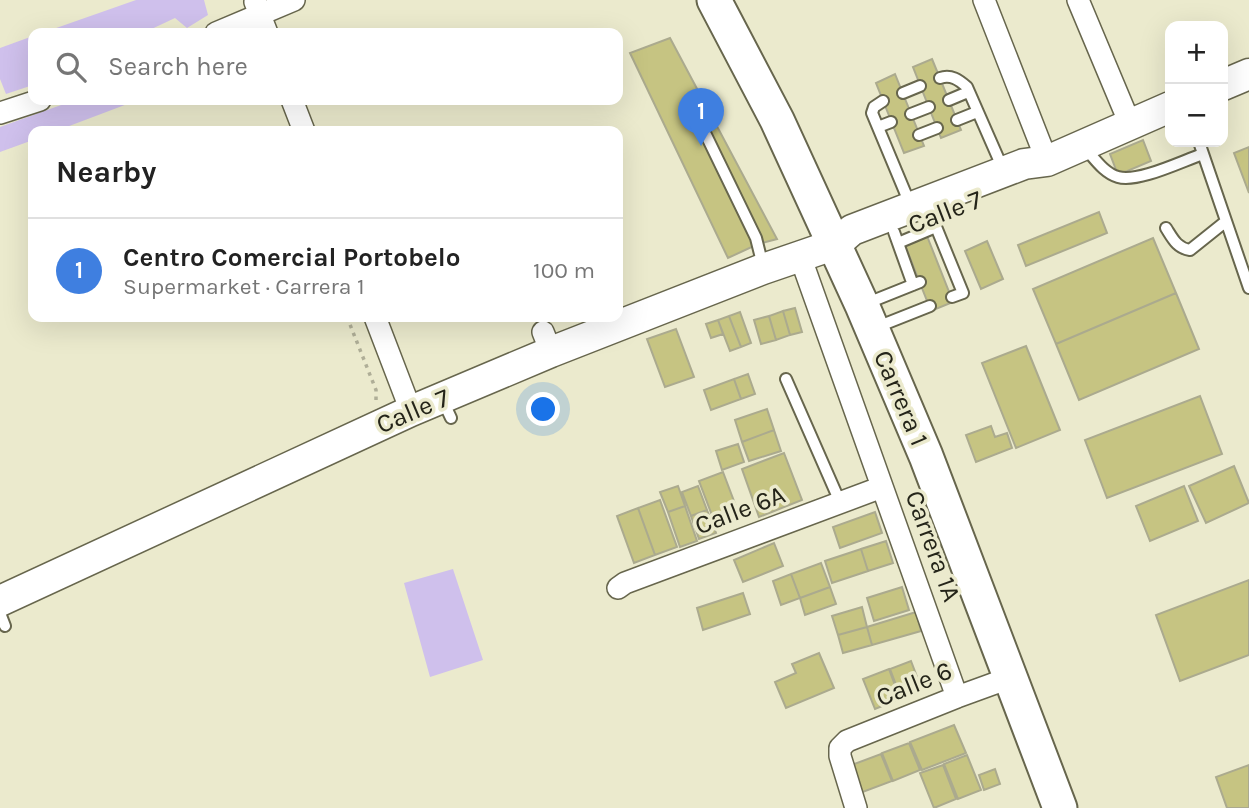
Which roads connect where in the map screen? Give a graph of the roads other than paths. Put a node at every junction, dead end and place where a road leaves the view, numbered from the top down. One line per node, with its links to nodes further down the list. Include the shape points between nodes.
1 (294, 0): 5 (street)
2 (714, 0): 41 (main road, Carrera 1)
3 (984, 0): 35 (street)
4 (1078, 0): 25 (street)
5 (260, 16): 6 (street)
6 (229, 28)
7 (1249, 74): 9 (street)
8 (940, 78): 11 (lane, via 959,80)
9 (1225, 84)
10 (920, 86): 12 (lane)
11 (968, 92): 13 (lane); 20 (lane)
12 (903, 93)
13 (949, 100)
14 (883, 101): 27 (lane, via 872,113)
15 (691, 102): 43 (lane, via 756,238)
16 (28, 104): 21 (street)
17 (294, 105): 26 (street)
18 (929, 107): 22 (lane)
19 (1165, 109): 25 (street, Calle 7)
20 (977, 112): 23 (lane); 36 (lane)
21 (0, 113)
22 (911, 114)
23 (957, 120)
24 (891, 122): 27 (lane)
25 (1130, 124): 31 (street, Calle 7)
26 (302, 126)
27 (878, 127): 33 (lane)
28 (937, 128): 29 (lane)
29 (919, 135)
30 (900, 143): 33 (lane)
31 (1082, 145): 34 (lane, via 1105,171 1119,178 1134,178); 35 (street, Calle 7)
32 (1201, 147): 34 (lane)
33 (887, 148): 37 (lane)
34 (1203, 154): 38 (lane)
35 (1047, 160): 36 (street, Calle 7); 37 (street, Calle 7, via 1031,178)
36 (1004, 171): 37 (street, Calle 7)
37 (927, 217): 40 (street, Calle 7); 41 (street, Calle 7, via 852,230); 45 (lane, via 947,270 963,293)
38 (1226, 222): 39 (lane, via 1189,250 1175,243); 44 (lane)
39 (1166, 228)
40 (896, 237): 41 (street, Calle 7, via 858,245); 48 (lane, via 916,283)
41 (836, 244): 42 (street, Calle 7); 48 (main road, Carrera 1)
42 (800, 257): 43 (street, Calle 7); 53 (street, Carrera 1A)
43 (764, 269): 47 (street, Calle 7)
44 (1249, 288)
45 (952, 297)
46 (930, 306): 48 (lane)
47 (623, 316)
48 (867, 317): 58 (main road, Carrera 1)
49 (377, 322): 52 (street)
50 (606, 322): 52 (street, Calle 7, via 547,342 446,408)
51 (786, 379): 54 (lane)
52 (411, 411): 57 (street, Calle 7)
53 (882, 487): 54 (street, Calle 6A); 59 (street, Carrera 1A)
54 (840, 502): 55 (street, Calle 6A, via 625,583)
55 (619, 591)
56 (0, 613): 57 (lane)
57 (2, 613)
58 (1012, 677): 59 (street, Calle 6); 61 (main road, Carrera 1)
59 (957, 697): 60 (street, Calle 6, via 847,741 841,748 843,782)
60 (856, 808)
61 (1060, 808)

